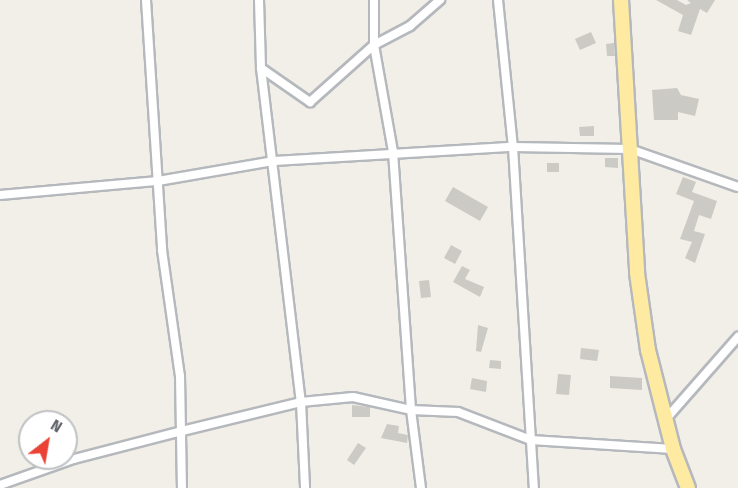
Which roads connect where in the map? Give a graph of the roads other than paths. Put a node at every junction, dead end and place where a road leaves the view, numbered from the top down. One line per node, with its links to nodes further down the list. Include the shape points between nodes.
1 (146, 0): 13 (street)
2 (259, 0): 8 (street)
3 (374, 0): 7 (street)
4 (440, 0): 7 (street, via 410,26)
5 (498, 0): 9 (street)
6 (621, 0): 10 (highway)
7 (374, 45): 8 (street, via 310,102); 11 (street)
8 (261, 68): 12 (street)
9 (513, 147): 10 (street); 11 (street); 21 (street)
10 (630, 149): 14 (street); 19 (highway, via 637,273 648,350)
11 (393, 152): 12 (street); 18 (street)
12 (274, 161): 13 (street); 17 (street)
13 (158, 181): 15 (street); 20 (street, via 162,250 180,376)
14 (738, 188)
15 (0, 195)
16 (738, 337): 19 (street)
17 (301, 402): 18 (street, via 353,397); 20 (street); 25 (street)
18 (411, 410): 21 (street, via 458,412); 26 (street)
19 (664, 420): 22 (highway)
20 (182, 431): 23 (street, via 74,459); 24 (street)
21 (531, 440): 22 (street); 27 (street)
22 (673, 449): 28 (highway)
23 (0, 485)
24 (182, 488)
25 (305, 488)
26 (422, 488)
27 (534, 488)
28 (688, 488)

